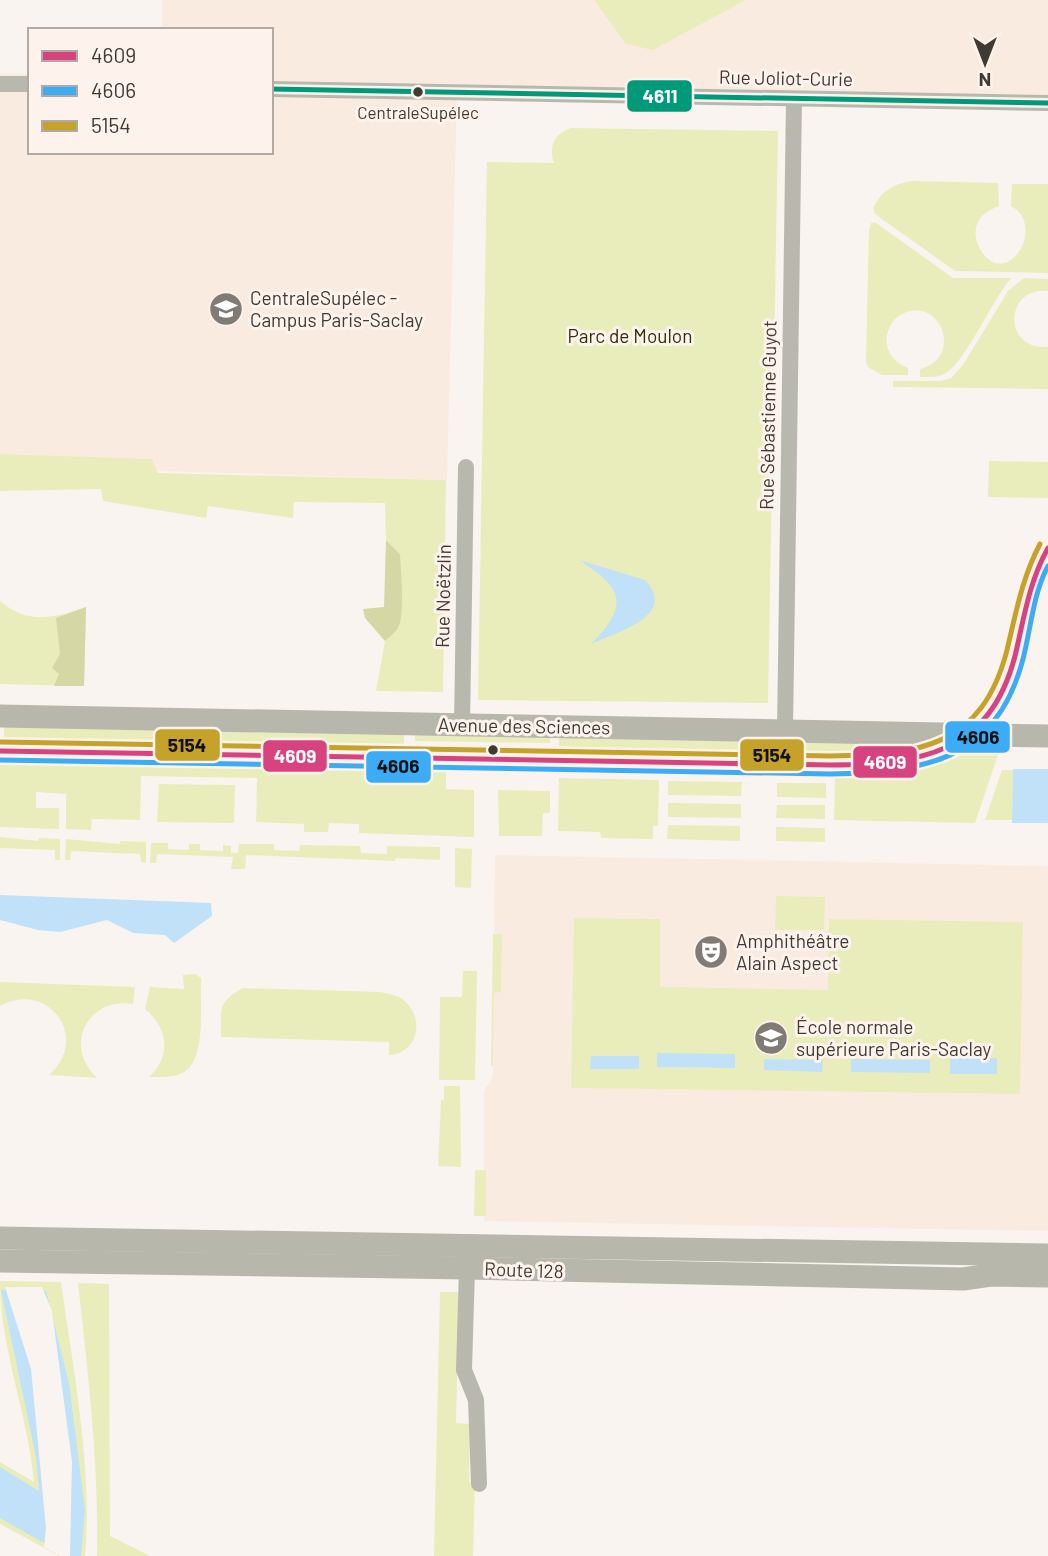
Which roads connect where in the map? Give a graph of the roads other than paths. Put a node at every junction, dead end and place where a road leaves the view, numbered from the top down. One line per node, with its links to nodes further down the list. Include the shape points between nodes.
1 (0, 84): 2 (street)
2 (28, 84)
3 (273, 89): 4 (street, Rue Joliot-Curie)
4 (794, 100): 5 (street, Rue Joliot-Curie); 9 (street, Rue Sébastienne Guyot)
5 (1048, 103)
6 (466, 467): 8 (street, Rue Noëtzlin)
7 (0, 716): 8 (main road, Avenue des Sciences)
8 (462, 725): 9 (main road, Avenue des Sciences)
9 (785, 731): 10 (main road, Avenue des Sciences)
10 (1048, 736)
11 (0, 1237): 12 (main road, Route 128)
12 (1048, 1255)
13 (0, 1261): 14 (main road, Route 128)
14 (467, 1268): 15 (main road, Route 128, via 963,1279); 16 (street, via 464,1370 476,1399)
15 (1048, 1276)
16 (479, 1484)

